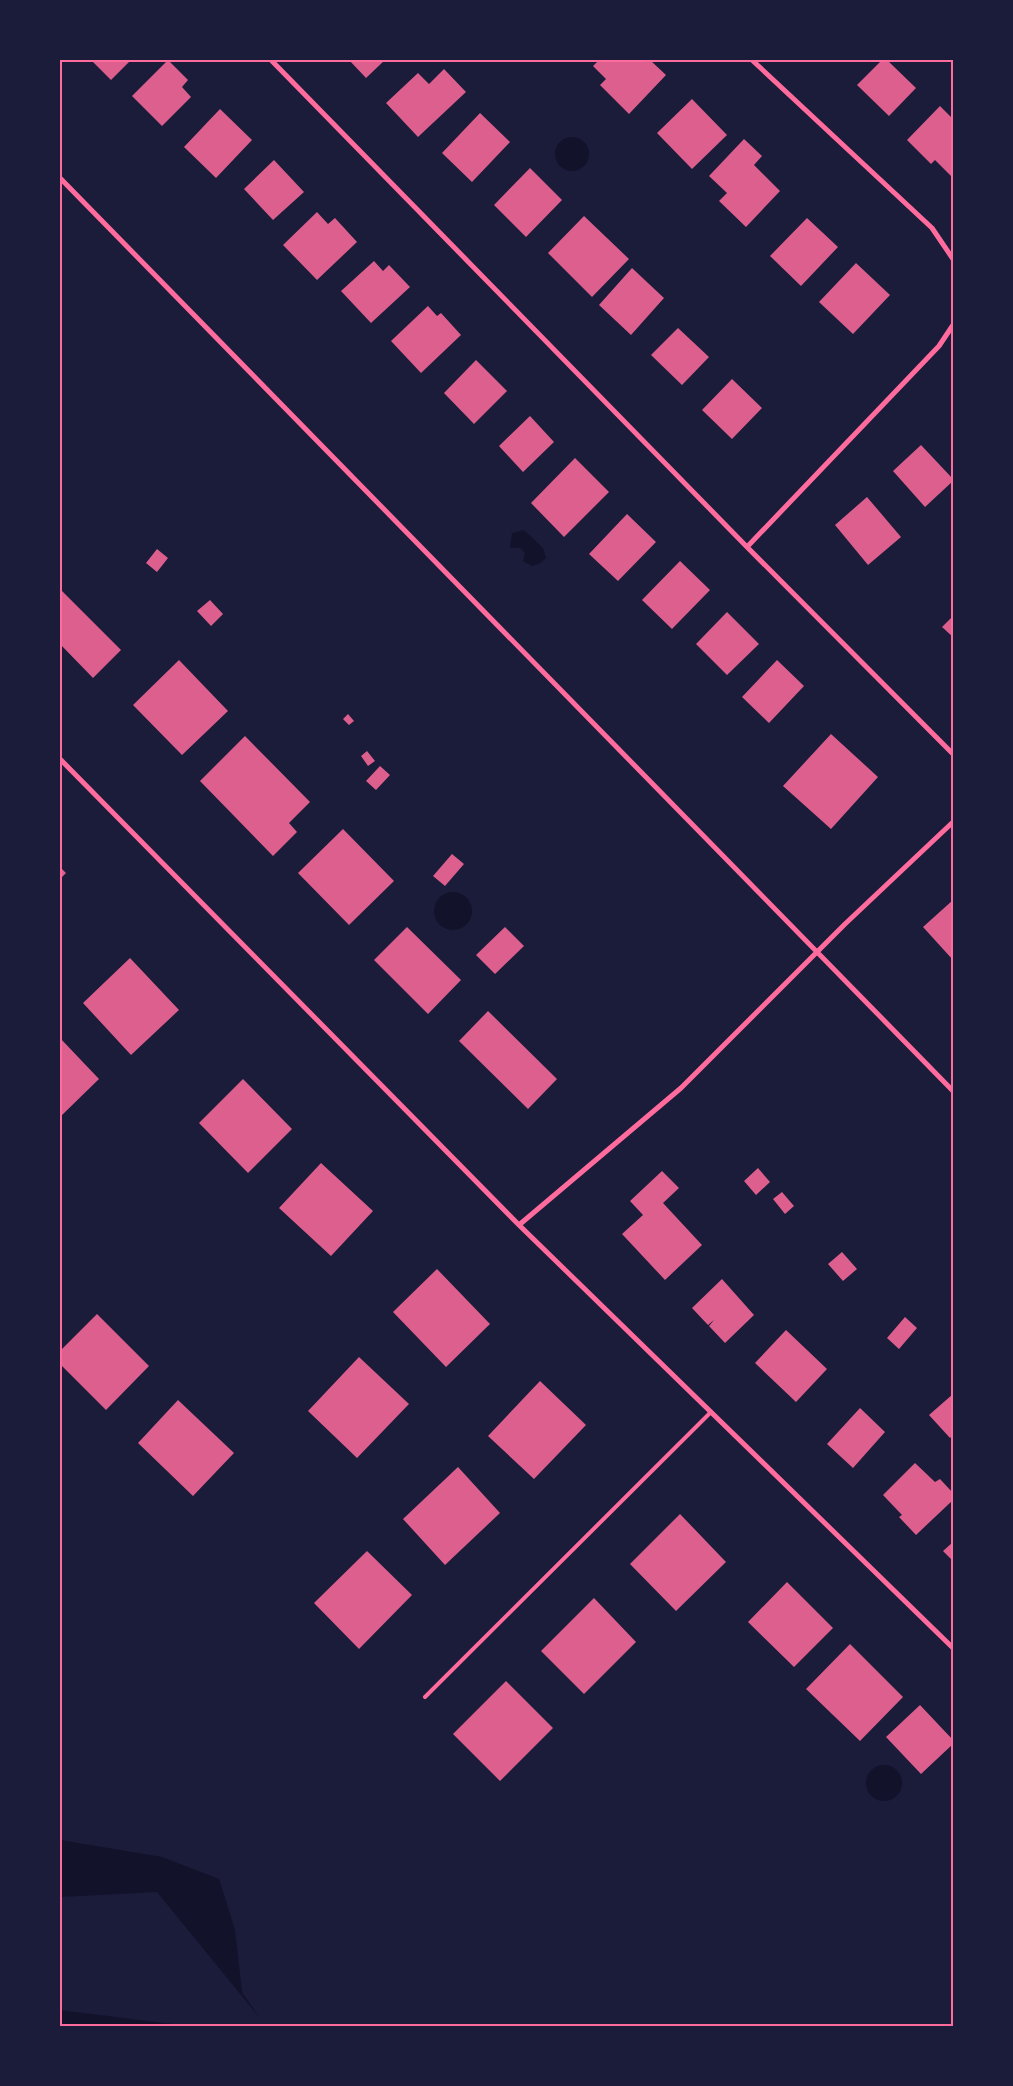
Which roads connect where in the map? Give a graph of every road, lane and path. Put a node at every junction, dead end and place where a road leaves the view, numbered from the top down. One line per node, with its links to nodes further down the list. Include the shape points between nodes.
1 (271, 60): 6 (street)
2 (752, 60): 4 (street, via 932,228)
3 (60, 178): 10 (street)
4 (953, 259)
5 (953, 325): 6 (street, via 939,346)
6 (746, 547): 7 (street)
7 (953, 754)
8 (60, 759): 12 (street)
9 (953, 822): 10 (street)
10 (817, 952): 11 (street); 12 (street, via 682,1088)
11 (953, 1091)
12 (519, 1225): 13 (street)
13 (711, 1412): 14 (street); 15 (lane)
14 (953, 1648)
15 (425, 1697)

